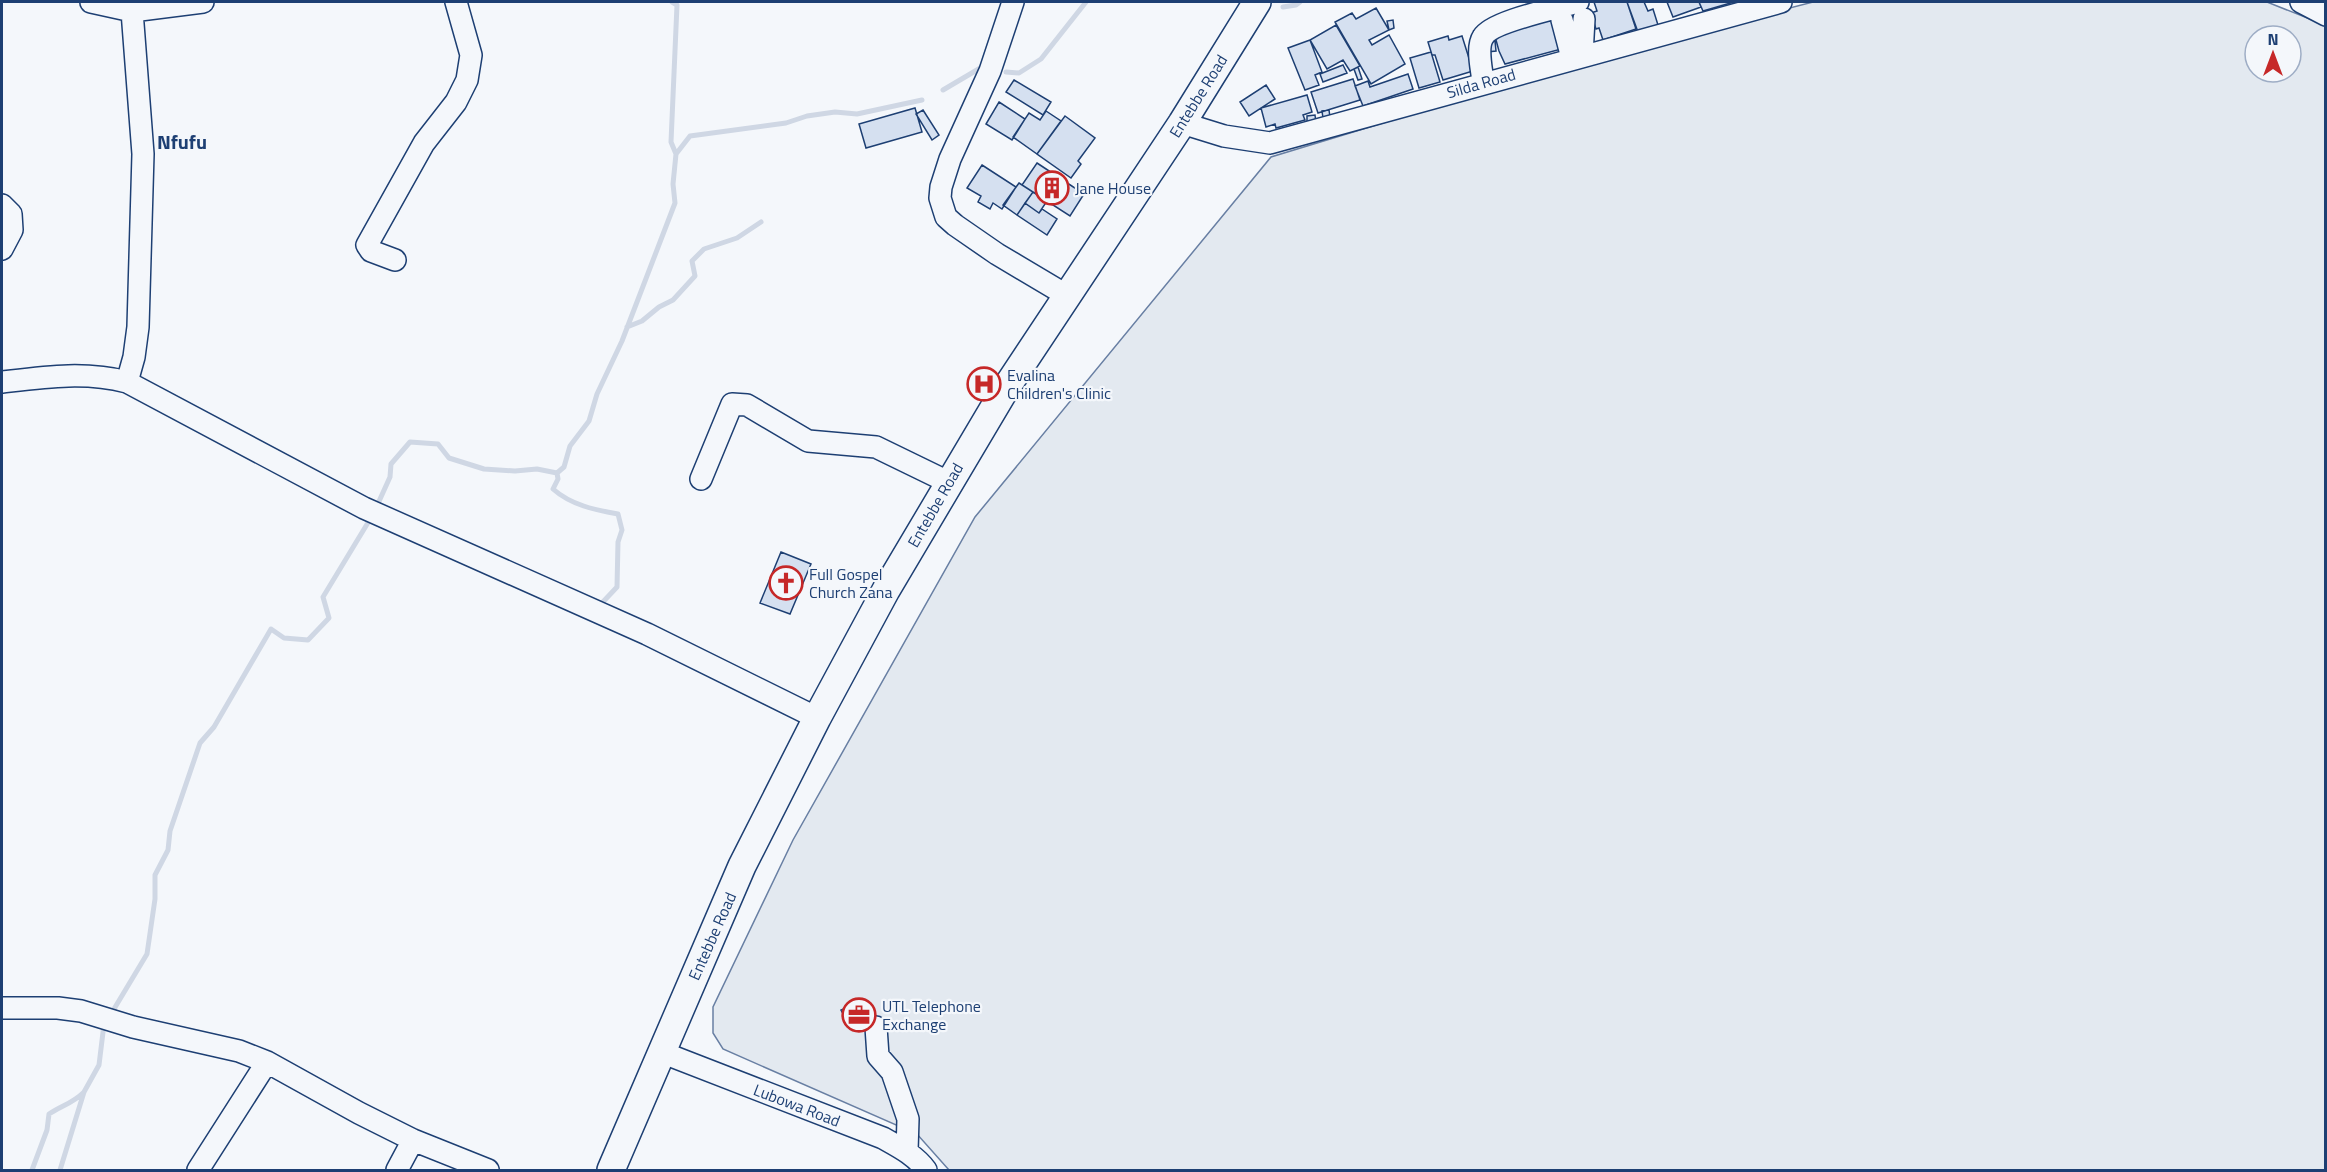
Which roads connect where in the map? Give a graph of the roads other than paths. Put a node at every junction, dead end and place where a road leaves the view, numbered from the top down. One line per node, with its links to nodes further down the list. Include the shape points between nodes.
1 (91, 2): 9 (street)
2 (203, 2): 9 (street)
3 (456, 2): 17 (street, via 471,55 467,80 456,102 424,143 367,245 371,251)
4 (1013, 2): 18 (street, via 990,70 950,159 940,198 946,217 955,225)
5 (1257, 2): 14 (main road, Entebbe Road)
6 (1781, 2): 12 (street, Silda Road)
7 (2301, 2): 10 (street)
8 (1581, 10): 12 (street); 13 (street, via 1510,21 1489,30 1482,37 1480,50)
9 (132, 11): 20 (street, via 143,154 138,327)
10 (2325, 15)
11 (1562, 21): 12 (street)
12 (1577, 57): 13 (street, Silda Road)
13 (1484, 82): 14 (street, Silda Road, via 1270,143 1224,136)
14 (1182, 123): 18 (main road, Entebbe Road)
15 (2, 206): 16 (street, via 11,214 12,230)
16 (2, 249)
17 (395, 260)
18 (1066, 295): 22 (main road, Entebbe Road)
19 (2, 382): 20 (street, via 62,375)
20 (127, 382): 23 (street, via 370,510 647,634)
21 (701, 479): 22 (street, via 732,404 747,405 808,441 876,447)
22 (948, 482): 23 (main road, Entebbe Road)
23 (818, 718): 26 (main road, Entebbe Road, via 742,866)
24 (2, 1008): 27 (street, via 58,1008 109,1018 148,1031 225,1047)
25 (876, 1027): 29 (street, via 878,1056 892,1072 908,1119)
26 (661, 1052): 29 (street, Lubowa Road, via 883,1138); 33 (main road, Entebbe Road)
27 (267, 1062): 28 (street); 30 (street)
28 (413, 1140): 31 (street); 32 (street)
29 (907, 1151): 34 (street, Lubowa Road)
30 (198, 1170)
31 (398, 1170)
32 (488, 1170)
33 (611, 1170)
34 (926, 1170)

